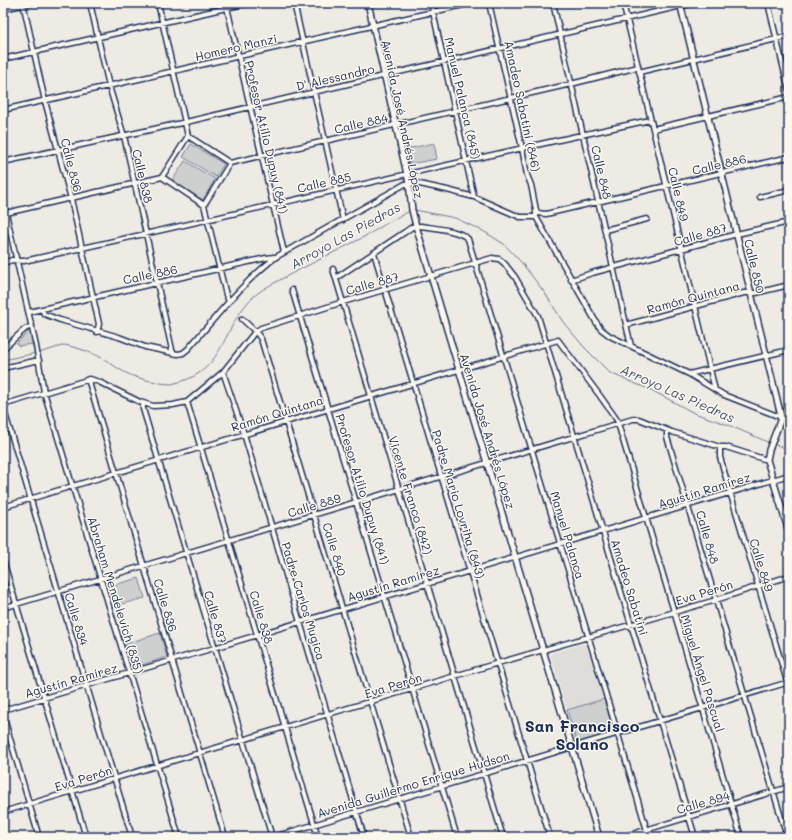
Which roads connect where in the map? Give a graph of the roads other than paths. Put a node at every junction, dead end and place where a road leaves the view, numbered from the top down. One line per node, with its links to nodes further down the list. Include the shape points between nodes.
1 (32, 3): 14 (street)
2 (90, 3): 24 (street, Calle 838)
3 (158, 3): 20 (street)
4 (248, 3): 15 (street)
5 (294, 3): 26 (street)
6 (368, 3): 21 (main road, Avenida José Andrés López)
7 (431, 3): 18 (street, Manuel Palanca (845))
8 (472, 3): 18 (street, Homero Manzi)
9 (489, 3): 27 (street, Amadeo Sabatini (846))
10 (552, 3): 22 (street, Calle 848)
11 (623, 3): 19 (street, Calle 849)
12 (694, 3): 16 (street, D' Alessandro)
13 (768, 3): 25 (street)
14 (23, 4): 17 (street); 28 (street, Calle 836)
15 (227, 5): 20 (street); 29 (street, Profesor Atilio Dupuy (841))
16 (681, 5): 19 (street, D' Alessandro); 31 (main road, Calle 850)
17 (3, 10)
18 (434, 12): 21 (street, Homero Manzi); 32 (street, Manuel Palanca (845))
19 (627, 19): 22 (street, D' Alessandro); 33 (street, Calle 849)
20 (163, 22): 24 (street); 34 (street)
21 (373, 26): 26 (street, Homero Manzi); 35 (main road, Avenida José Andrés López)
22 (560, 35): 27 (street, D' Alessandro); 36 (street, Calle 848)
23 (789, 36): 25 (street, Calle 884)
24 (98, 37): 28 (street); 37 (street, Calle 838)
25 (777, 39): 31 (street, Calle 884); 39 (street)
26 (303, 42): 29 (street, Homero Manzi); 38 (street)
27 (500, 49): 32 (street, D' Alessandro); 41 (street, Amadeo Sabatini (846))
28 (33, 52): 30 (street); 42 (street, Calle 836)
29 (239, 57): 34 (street, Homero Manzi); 43 (street, Profesor Atilio Dupuy (841))
30 (3, 59)
31 (694, 59): 33 (street, Calle 884); 46 (main road, Calle 850)
32 (444, 62): 35 (street, D' Alessandro); 45 (street, Manuel Palanca (845))
33 (639, 69): 36 (street, Calle 884); 47 (street, Calle 849)
34 (174, 71): 37 (street, Homero Manzi); 48 (street)
35 (384, 76): 38 (street, D' Alessandro); 49 (main road, Avenida José Andrés López)
36 (571, 84): 41 (street, Calle 884); 51 (street, Calle 848)
37 (110, 86): 42 (street, Homero Manzi); 52 (street, Calle 838)
38 (314, 92): 43 (street, D' Alessandro); 54 (street)
39 (789, 92)
40 (789, 97): 46 (street)
41 (510, 98): 45 (street, Calle 884); 55 (street, Amadeo Sabatini (846))
42 (45, 101): 44 (street, Homero Manzi); 56 (street, Calle 836)
43 (250, 106): 48 (street, D' Alessandro); 57 (street, Profesor Atilio Dupuy (841))
44 (3, 110)
45 (455, 111): 49 (street, Calle 884); 59 (street, Manuel Palanca (845))
46 (709, 117): 50 (street); 62 (main road, Calle 850)
47 (650, 120): 50 (street, Calle 849); 51 (street, Calle 885)
48 (186, 122): 52 (street, D' Alessandro); 53 (street)
49 (395, 125): 54 (street, Calle 884); 63 (main road, Avenida José Andrés López)
50 (653, 129): 67 (street, Calle 849)
51 (583, 134): 55 (street, Calle 885); 74 (street, Calle 848)
52 (124, 136): 56 (street, D' Alessandro); 65 (street, Calle 838)
53 (188, 136): 61 (street); 64 (street)
54 (325, 141): 57 (street, Calle 884); 68 (street)
55 (522, 148): 59 (street, Calle 885); 78 (street, Amadeo Sabatini (846))
56 (58, 150): 60 (street, D' Alessandro); 72 (street, Calle 836)
57 (262, 155): 61 (street, Calle 884); 76 (street, Profesor Atilio Dupuy (841))
58 (789, 158): 62 (street, Calle 886)
59 (467, 160): 63 (street, Calle 885); 70 (street, Manuel Palanca (845))
60 (3, 162)
61 (230, 163): 75 (street)
62 (722, 173): 67 (street, Calle 886); 86 (main road, Calle 850)
63 (406, 174): 66 (main road, Avenida José Andrés López); 68 (street, Calle 885)
64 (162, 177): 65 (street); 75 (street)
65 (135, 184): 72 (street); 85 (street, Calle 838)
66 (409, 186): 70 (street, Calle 886, via 415,183); 81 (street, via 400,187); 83 (main road, Avenida José Andrés López)
67 (666, 186): 74 (street, Calle 886); 88 (street, Calle 849)
68 (336, 190): 76 (street, Calle 885); 81 (street)
69 (789, 190): 71 (street)
70 (474, 197): 78 (street, Calle 886, via 516,216 523,218)
71 (760, 197)
72 (71, 199): 77 (street); 87 (street, Calle 836)
73 (3, 200): 77 (street, Abraham Mendelevich (835))
74 (598, 202): 78 (street, Calle 886); 84 (street, Calle 848)
75 (204, 205): 80 (street)
76 (272, 205): 80 (street, Calle 885); 89 (street, Profesor Atilio Dupuy (841))
77 (6, 214): 93 (street, Abraham Mendelevich (835))
78 (536, 215): 101 (street, Amadeo Sabatini (846))
79 (646, 219): 84 (street)
80 (208, 220): 85 (street, Calle 885); 97 (street)
81 (342, 220): 89 (street)
82 (789, 222): 86 (street, Calle 887)
83 (416, 226): 90 (street); 94 (street, Manuel Palanca, via 462,234 468,239); 99 (main road, Avenida José Andrés López)
84 (605, 230): 96 (street, Calle 848)
85 (146, 233): 87 (street, Calle 885); 102 (street, Calle 838)
86 (737, 234): 88 (street, Calle 887); 106 (main road, Calle 850)
87 (82, 248): 93 (street, Calle 885); 107 (street, Calle 836)
88 (682, 250): 96 (street, Calle 887); 110 (street, Calle 849)
89 (284, 252): 91 (street)
90 (374, 253): 100 (street); 104 (street, Padre Mario Lovriha (843))
91 (276, 257): 97 (street, Calle 886); 108 (street, via 260,269)
92 (495, 258): 94 (street, Calle 887); 120 (street, Amadeo Sabatini, via 504,263 530,302 538,316)
93 (18, 261): 95 (street, Calle 885); 112 (street, Abraham Mendelevich (835))
94 (476, 262): 99 (street, Calle 887); 125 (street, Manuel Palanca)
95 (3, 263)
96 (613, 268): 101 (street, Calle 887); 115 (street, Calle 848)
97 (219, 269): 102 (street, Calle 886); 108 (street)
98 (333, 269): 100 (street, Vicente Franco (842))
99 (431, 276): 104 (street, Calle 887); 129 (main road, Avenida José Andrés López)
100 (336, 278): 109 (street, Vicente Franco (842))
101 (571, 280): 121 (street, Amadeo Sabatini (846), via 601,329)
102 (158, 283): 107 (street, Calle 886); 124 (street, Calle 838)
103 (789, 285): 106 (street, Ramón Quintana)
104 (385, 289): 109 (street, Calle 887); 134 (street, Padre Mario Lovriha (843))
105 (292, 290): 113 (street, Profesor Atilio Dupuy (841))
106 (750, 293): 110 (street, Ramón Quintana); 126 (main road, Calle 850)
107 (93, 297): 111 (street, Calle 886); 117 (street, Calle 836, via 99,324)
108 (229, 301): 124 (street, via 188,349 183,353)
109 (343, 302): 113 (street, Calle 887); 137 (street, Vicente Franco (842))
110 (695, 306): 115 (street, Ramón Quintana); 130 (street, Calle 849)
111 (42, 309): 112 (street, Calle 886); 117 (street, via 47,315)
112 (29, 312): 116 (street, Abraham Mendelevich (835))
113 (300, 316): 118 (street, Calle 887, via 261,328); 141 (street, Profesor Atilio Dupuy (841))
114 (242, 319): 118 (street, Calle 840)
115 (626, 325): 121 (street, Calle 848)
116 (32, 326): 122 (street); 127 (street, Abraham Mendelevich (835))
117 (97, 332): 124 (street)
118 (256, 332): 131 (street); 144 (street, Calle 840, via 261,339)
119 (558, 340): 120 (street, Ramón Quintana); 145 (street, Miguel Ángel Pascual)
120 (546, 344): 125 (street, Ramón Quintana); 148 (street, Amadeo Sabatini)
121 (631, 346): 132 (street, Amadeo Sabatini (846))
122 (3, 349)
123 (789, 350): 126 (street)
124 (173, 354)
125 (504, 356): 129 (street, Ramón Quintana); 151 (street, Manuel Palanca)
126 (765, 356): 130 (street); 142 (main road, Calle 850)
127 (39, 359): 128 (street); 136 (street, Abraham Mendelevich (835))
128 (3, 368)
129 (459, 369): 134 (street, Ramón Quintana); 154 (main road, Avenida José Andrés López)
130 (709, 369): 132 (street); 135 (street, Calle 849)
131 (223, 372): 138 (street); 147 (street, Padre Carlos Mugica)
132 (689, 374): 135 (street, Amadeo Sabatini (846))
133 (88, 379): 136 (street); 139 (street); 155 (street, Calle 836)
134 (413, 384): 137 (street, Ramón Quintana); 157 (street, Padre Mario Lovriha (843))
135 (715, 390): 142 (street, Amadeo Sabatini (846))
136 (44, 392): 140 (street); 159 (street, Abraham Mendelevich (835))
137 (371, 396): 141 (street, Ramón Quintana); 160 (street, Vicente Franco (842))
138 (187, 402): 139 (street, via 157,406); 149 (street, Calle 838)
139 (143, 403): 152 (street, Calle 837)
140 (3, 406): 162 (street, Calle 834)
141 (328, 409): 144 (street, Ramón Quintana); 163 (street, Profesor Atilio Dupuy (841))
142 (781, 416): 143 (street, Amadeo Sabatini (846)); 153 (main road)
143 (789, 418)
144 (286, 421): 147 (street, Ramón Quintana); 166 (street, Calle 840)
145 (618, 424): 146 (street, Calle 889, via 630,419 639,419); 148 (street, Calle 889); 167 (street, Miguel Ángel Pascual)
146 (667, 430): 150 (street); 164 (street, Calle 848)
147 (244, 434): 149 (street, Ramón Quintana); 168 (street, Padre Carlos Mugica)
148 (575, 437): 151 (street, Calle 889); 169 (street, Amadeo Sabatini)
149 (201, 447): 152 (street, Ramón Quintana); 171 (street, Calle 838)
150 (720, 447): 153 (street); 161 (street, Calle 849, via 720,457)
151 (532, 450): 154 (street, Calle 889); 172 (street, Manuel Palanca)
152 (159, 460): 155 (street, Ramón Quintana); 173 (street, Calle 837)
153 (767, 460): 158 (main road)
154 (487, 463): 157 (street, Calle 889); 174 (main road, Avenida José Andrés López)
155 (115, 473): 159 (street, Ramón Quintana); 176 (street, Calle 836)
156 (789, 474): 158 (street, Agustín Ramírez)
157 (442, 477): 160 (street, Calle 889); 177 (street, Padre Mario Lovriha (843))
158 (773, 480): 161 (street, Agustín Ramírez); 170 (main road)
159 (72, 485): 162 (street, Ramón Quintana); 179 (street, Abraham Mendelevich (835))
160 (399, 490): 163 (street, Calle 889); 180 (street, Vicente Franco (842))
161 (730, 492): 164 (street, Agustín Ramírez); 181 (street, Calle 849)
162 (30, 498): 165 (street, Ramón Quintana); 182 (street, Calle 834)
163 (356, 502): 166 (street, Calle 889); 183 (street, Profesor Atilio Dupuy (841))
164 (688, 505): 167 (street, Agustín Ramírez); 184 (street, Calle 848)
165 (3, 507)
166 (314, 515): 168 (street, Calle 889); 187 (street, Calle 840)
167 (645, 518): 169 (street, Agustín Ramírez); 188 (street, Miguel Ángel Pascual)
168 (271, 528): 171 (street, Calle 889); 189 (street, Padre Carlos Mugica)
169 (603, 531): 172 (street, Agustín Ramírez); 190 (street, Amadeo Sabatini)
170 (789, 532)
171 (228, 541): 173 (street, Calle 889); 191 (street, Calle 838)
172 (560, 543): 174 (street, Agustín Ramírez); 192 (street, Manuel Palanca)
173 (187, 553): 176 (street, Calle 889); 193 (street, Calle 837)
174 (515, 557): 177 (street, Agustín Ramírez); 194 (main road, Avenida José Andrés López)
175 (3, 560): 185 (street)
176 (144, 566): 179 (street, Calle 889); 195 (street, Calle 836)
177 (469, 570): 180 (street, Agustín Ramírez); 196 (street, Padre Mario Lovriha (843))
178 (789, 576): 181 (street, Eva Perón)
179 (101, 579): 182 (street, Calle 889); 197 (street, Abraham Mendelevich (835))
180 (427, 583): 183 (street, Agustín Ramírez); 198 (street, Vicente Franco (842))
181 (758, 585): 184 (street, Eva Perón); 199 (street, Calle 849)
182 (59, 592): 185 (street, Calle 889); 200 (street, Calle 834)
183 (385, 596): 187 (street, Agustín Ramírez); 202 (street, Profesor Atilio Dupuy (841))
184 (716, 600): 188 (street, Eva Perón); 203 (street, Calle 848)
185 (16, 604): 186 (street, Calle 889); 204 (street)
186 (3, 608)
187 (342, 609): 189 (street, Agustín Ramírez); 205 (street, Calle 840)
188 (674, 612): 190 (street, Eva Perón); 206 (street, Miguel Ángel Pascual)
189 (299, 622): 191 (street, Agustín Ramírez); 209 (street, Padre Carlos Mugica)
190 (631, 624): 192 (street, Eva Perón); 210 (street, Amadeo Sabatini)
191 (257, 634): 193 (street, Agustín Ramírez); 211 (street, Calle 838)
192 (589, 637): 194 (street, Eva Perón); 212 (street, Manuel Palanca)
193 (214, 648): 195 (street, Agustín Ramírez); 213 (street, Calle 837)
194 (543, 650): 196 (street, Eva Perón); 214 (main road, Avenida José Andrés López)
195 (172, 660): 197 (street, Agustín Ramírez); 215 (street, Calle 836)
196 (498, 663): 198 (street, Eva Perón); 216 (street, Padre Mario Lovriha (843))
197 (130, 673): 200 (street, Agustín Ramírez); 217 (street, Abraham Mendelevich (835))
198 (455, 676): 202 (street, Eva Perón); 218 (street, Vicente Franco (842))
199 (788, 682): 201 (street, Calle 849); 203 (street, Avenida Guillermo Enrique Hudson)
200 (87, 685): 204 (street, Agustín Ramírez); 219 (street, Calle 834)
201 (789, 688)
202 (412, 689): 205 (street, Eva Perón); 220 (street, Profesor Atilio Dupuy (841))
203 (745, 694): 206 (street, Avenida Guillermo Enrique Hudson); 223 (street, Calle 848)
204 (45, 698): 207 (street, Agustín Ramírez); 222 (street)
205 (371, 702): 209 (street, Eva Perón); 224 (street, Calle 840)
206 (703, 708): 210 (street, Avenida Guillermo Enrique Hudson); 225 (street, Miguel Ángel Pascual)
207 (3, 710)
208 (3, 715): 226 (street)
209 (327, 716): 211 (street, Eva Perón); 228 (street, Padre Carlos Mugica)
210 (660, 720): 212 (street, Avenida Guillermo Enrique Hudson); 229 (street, Amadeo Sabatini)
211 (285, 728): 213 (street, Eva Perón); 230 (street, Calle 838)
212 (618, 734): 214 (street, Avenida Guillermo Enrique Hudson); 231 (street, Manuel Palanca)
213 (243, 741): 215 (street, Eva Perón); 237 (street, Calle 837)
214 (572, 747): 216 (street, Avenida Guillermo Enrique Hudson); 244 (main road, Avenida José Andrés López)
215 (200, 754): 217 (street, Eva Perón); 236 (street, Calle 836)
216 (527, 760): 218 (street, Avenida Guillermo Enrique Hudson); 243 (street, Padre Mario Lovriha (843))
217 (158, 766): 219 (street, Eva Perón); 235 (street, Abraham Mendelevich (835))
218 (484, 773): 220 (street, Avenida Guillermo Enrique Hudson); 242 (street, Vicente Franco (842))
219 (114, 779): 222 (street, Eva Perón); 234 (street, Calle 834)
220 (442, 786): 224 (street, Avenida Guillermo Enrique Hudson); 241 (street, Profesor Atilio Dupuy (841))
221 (789, 787): 223 (street, Calle 894)
222 (72, 792): 226 (street, Eva Perón); 233 (street)
223 (774, 792): 225 (street, Calle 894); 249 (street, Calle 848)
224 (400, 799): 228 (street, Avenida Guillermo Enrique Hudson); 240 (street, Calle 840)
225 (732, 804): 229 (street, Calle 894); 248 (street, Miguel Ángel Pascual)
226 (29, 805): 227 (street, Eva Perón); 232 (street)
227 (3, 812)
228 (357, 812): 230 (street, Avenida Guillermo Enrique Hudson); 239 (street, Padre Carlos Mugica)
229 (689, 816): 231 (street, Calle 894); 247 (street, Amadeo Sabatini)
230 (314, 824): 237 (street, Avenida Guillermo Enrique Hudson); 238 (street, Calle 838)
231 (647, 830): 245 (street, Calle 894); 246 (street, Manuel Palanca)
232 (39, 837)
233 (86, 837)
234 (132, 837)
235 (179, 837)
236 (225, 837)
237 (272, 837)
238 (318, 837)
239 (364, 837)
240 (411, 837)
241 (457, 837)
242 (504, 837)
243 (550, 837)
244 (599, 837)
245 (622, 837)
246 (649, 837)
247 (695, 837)
248 (741, 837)
249 (787, 837)

